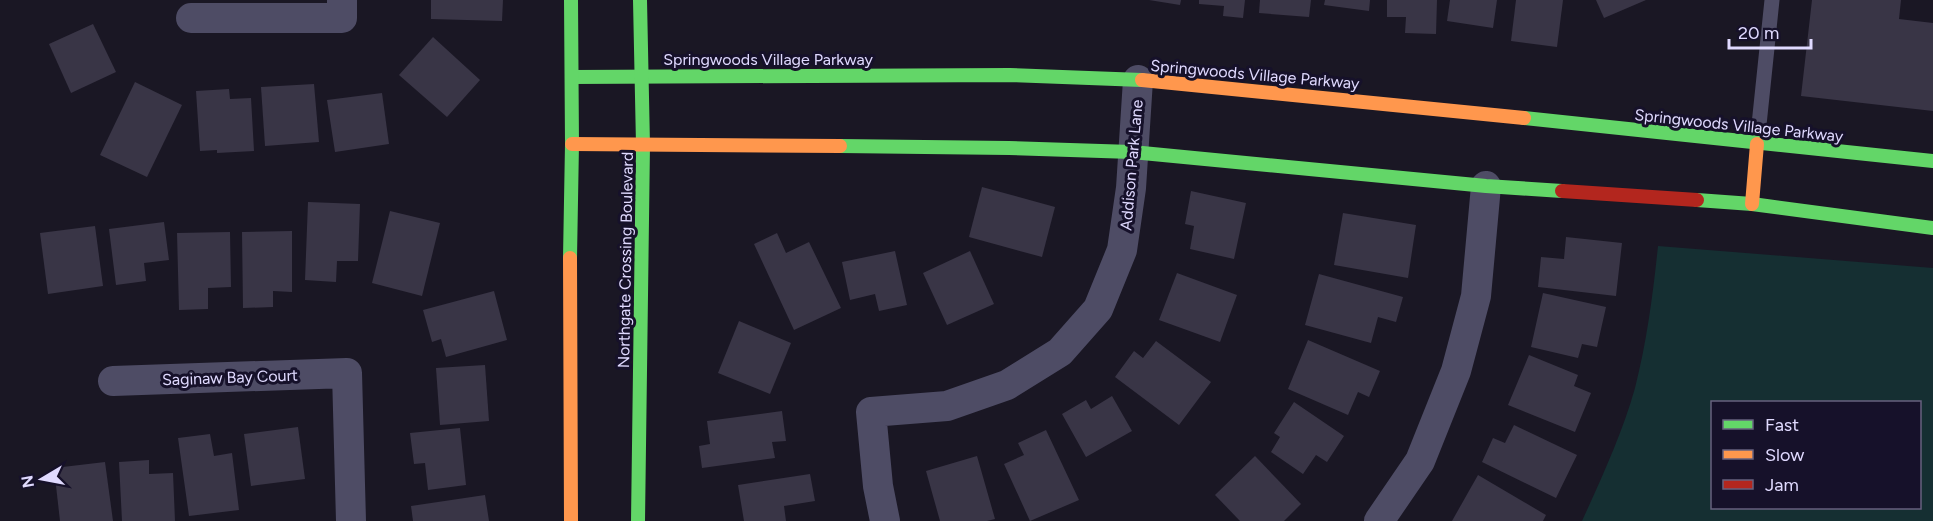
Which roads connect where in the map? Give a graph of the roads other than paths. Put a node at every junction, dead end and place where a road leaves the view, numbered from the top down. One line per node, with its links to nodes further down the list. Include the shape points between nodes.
1 (571, 0): 7 (street)
2 (640, 0): 6 (street, Northgate Crossing Boulevard)
3 (1772, 0): 10 (lane)
4 (342, 9): 5 (street)
5 (191, 18)
6 (642, 76): 7 (street, Springwoods Village Parkway); 8 (street, Springwoods Village Parkway, via 1010,75); 11 (street, Northgate Crossing Boulevard)
7 (572, 77): 9 (street)
8 (1138, 80): 10 (street, Springwoods Village Parkway); 12 (street, Addison Park Lane)
9 (572, 144): 11 (street); 19 (street)
10 (1757, 144): 13 (street, Springwoods Village Parkway); 15 (street)
11 (643, 145): 12 (street, via 1009,147); 20 (street, Northgate Crossing Boulevard)
12 (1132, 152): 14 (street); 21 (street, Addison Park Lane, via 1122,250 1098,309 1060,352 1007,385 947,406 871,412)
13 (1933, 161)
14 (1486, 186): 15 (street); 22 (street, via 1476,296 1456,371 1420,461)
15 (1752, 204): 16 (street)
16 (1933, 228)
17 (113, 381): 18 (street, Saginaw Bay Court, via 347,373)
18 (351, 521)
19 (571, 521)
20 (638, 521)
21 (885, 521)
22 (1379, 521)

